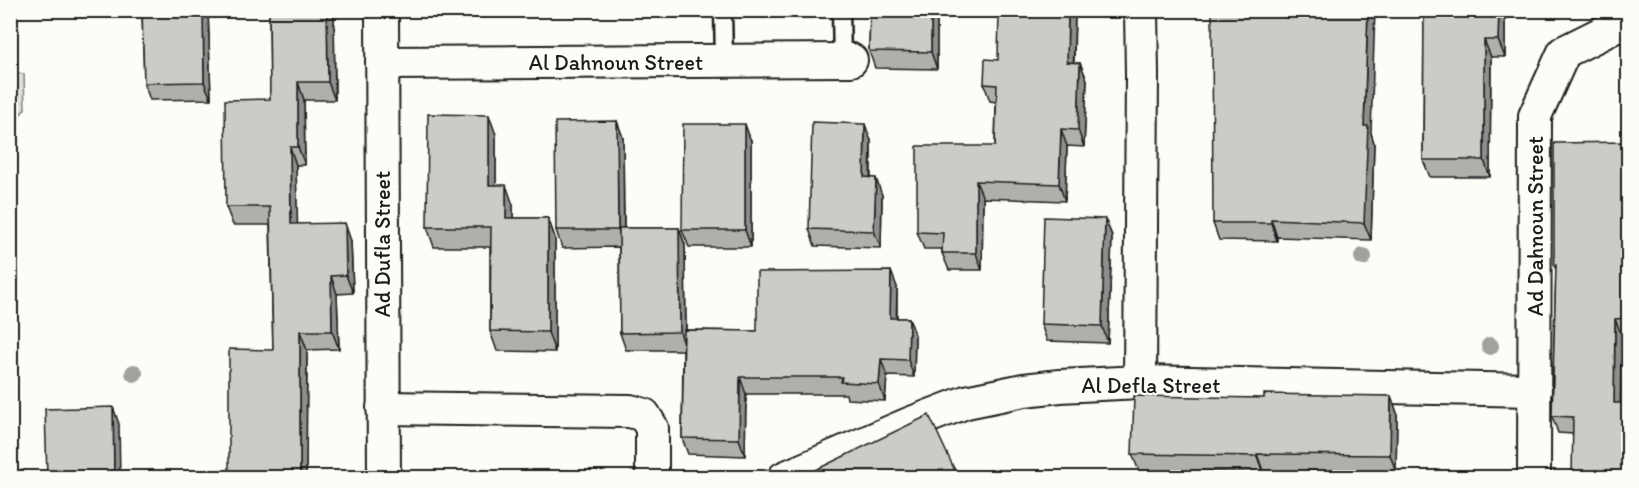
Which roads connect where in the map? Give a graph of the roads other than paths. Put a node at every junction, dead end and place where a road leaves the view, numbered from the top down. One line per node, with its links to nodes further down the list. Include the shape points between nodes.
1 (382, 10): 8 (street, Ad Dufla Street)
2 (723, 10): 6 (lane)
3 (841, 10): 7 (lane)
4 (1141, 10): 9 (street)
5 (1629, 25): 10 (street, Ad Dahnoun Street, via 1618,26 1564,52 1535,116)
6 (724, 61): 7 (street, Al Dahnoun Street); 8 (street, Al Dahnoun Street)
7 (846, 61)
8 (382, 63): 11 (street, Ad Dufla Street)
9 (1140, 382): 10 (street, Al Defla Street); 14 (street, Al Defla Street, via 1024,390 966,402)
10 (1535, 390): 15 (street, Ad Dahnoun Street)
11 (383, 408): 12 (street, Ad Dufla Street); 13 (street, via 630,411 645,415 651,428)
12 (384, 477)
13 (652, 477)
14 (784, 477)
15 (1534, 477)

